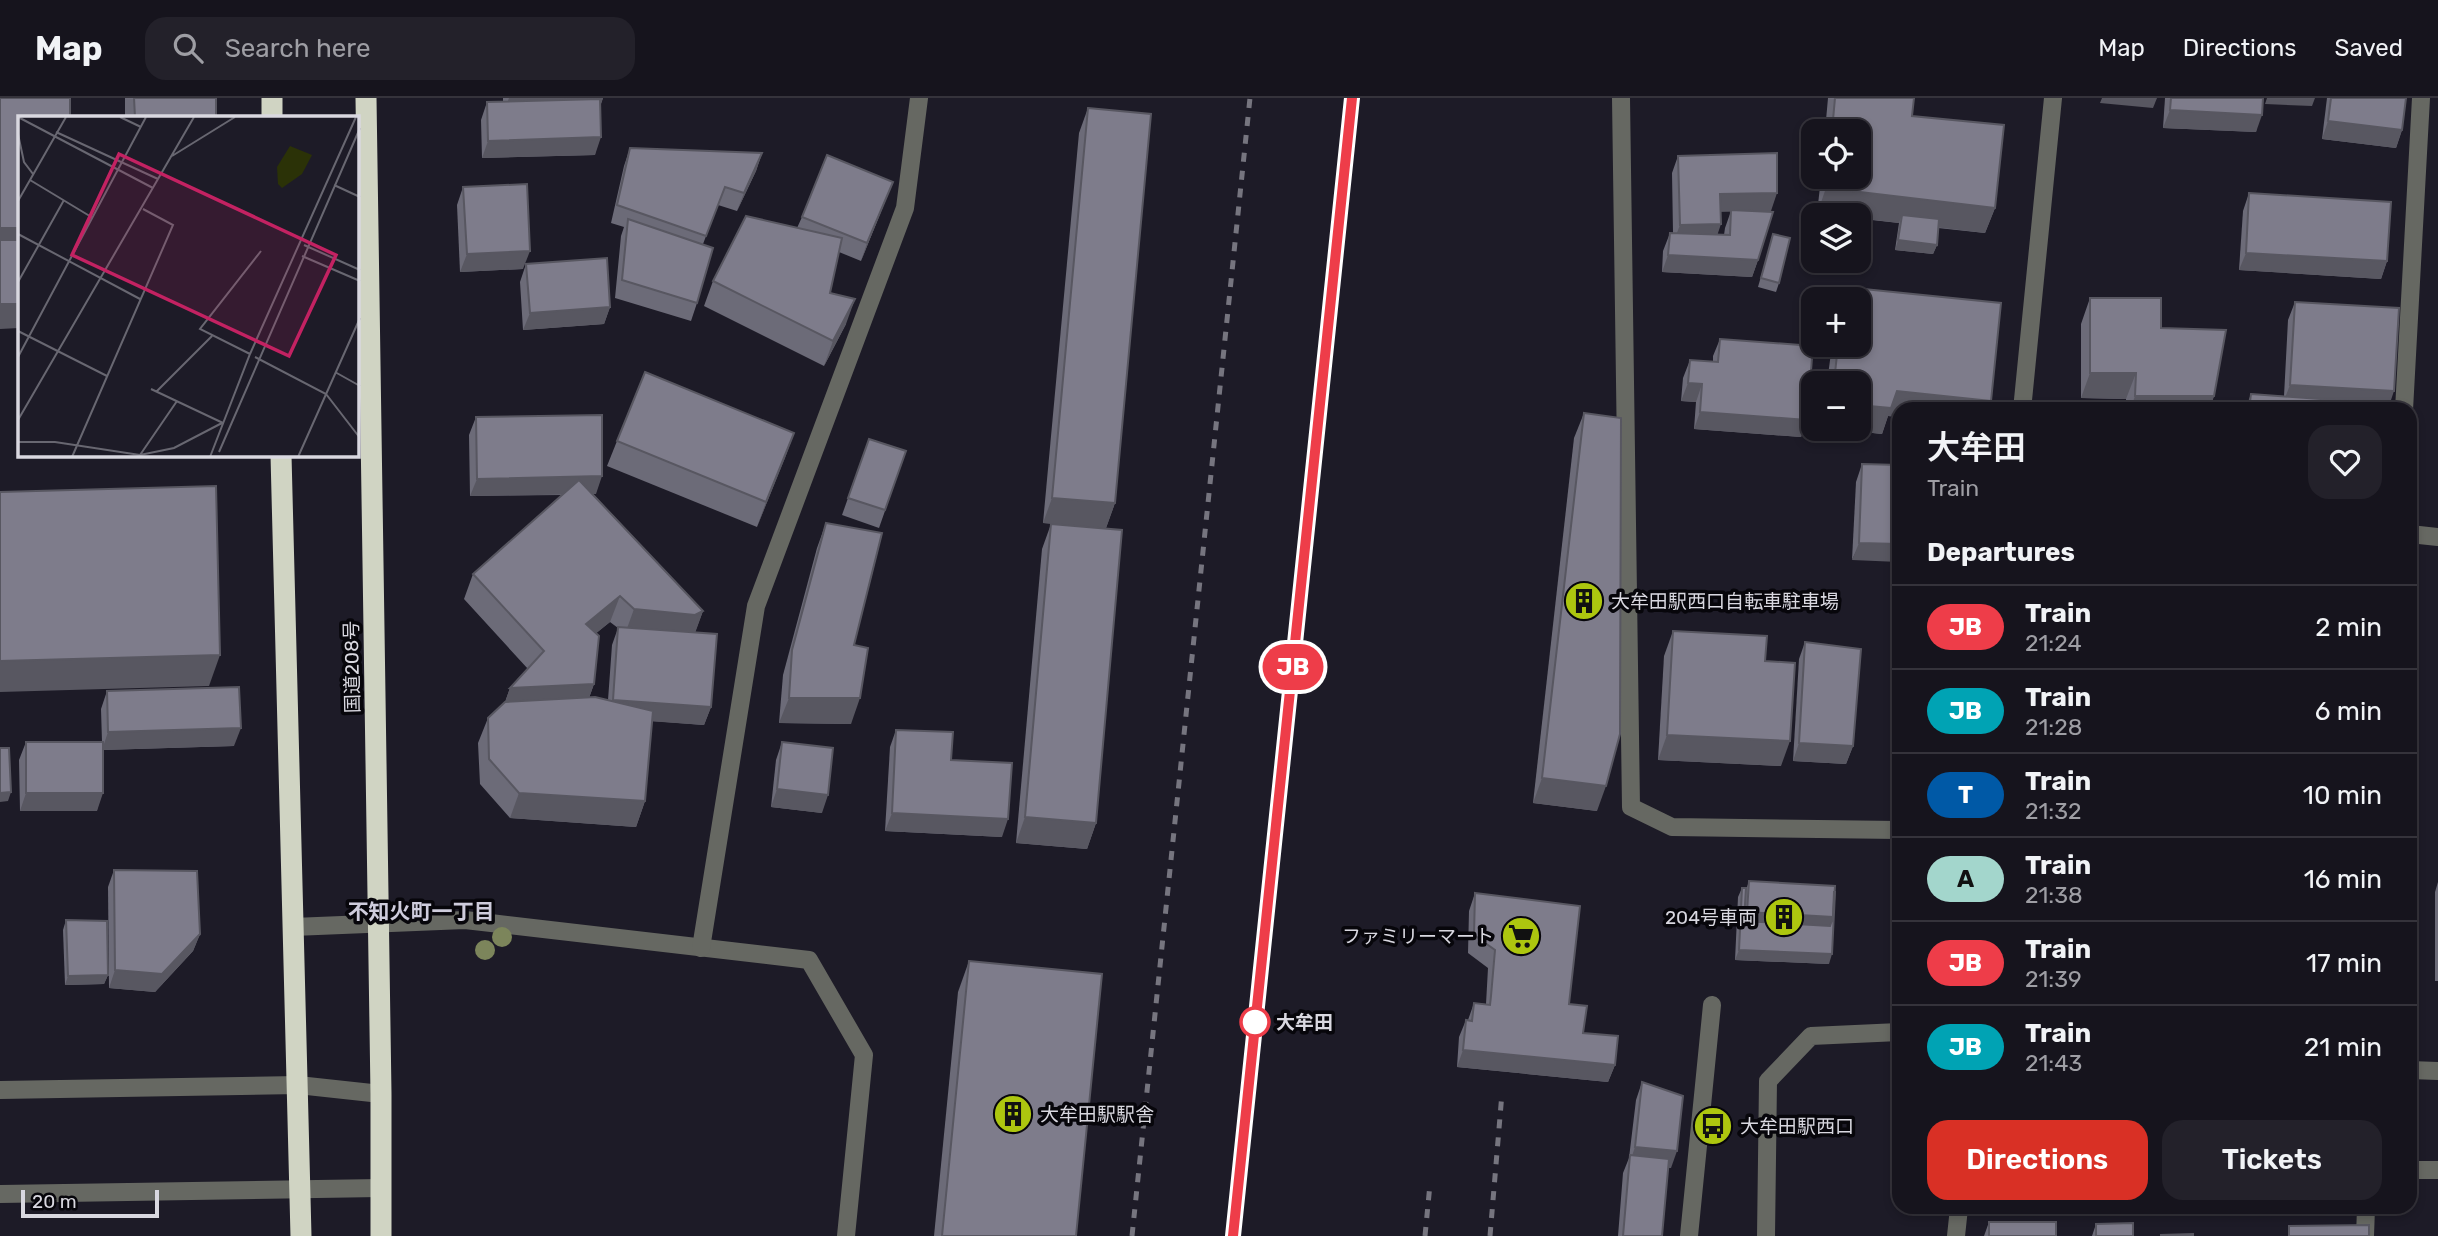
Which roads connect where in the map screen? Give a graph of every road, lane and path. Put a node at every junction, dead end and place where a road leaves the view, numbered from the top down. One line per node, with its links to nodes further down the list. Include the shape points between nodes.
1 (272, 98): 7 (highway)
2 (366, 98): 14 (highway, 国道208号)
3 (919, 98): 16 (street, via 905,208 756,606)
4 (1621, 98): 13 (street, via 1631,807 1672,827)
5 (2053, 98): 8 (street)
6 (2421, 98): 9 (street)
7 (272, 116)
8 (2023, 402)
9 (2404, 402)
10 (281, 457): 15 (highway)
11 (2417, 535): 12 (street)
12 (2438, 537)
13 (1892, 830)
14 (379, 922): 15 (street); 16 (street, via 465,920); 23 (highway, 国道208号)
15 (293, 927): 21 (highway)
16 (701, 948): 33 (street, via 809,960 864,1055)
17 (1712, 1005): 34 (street)
18 (1892, 1032): 35 (street, via 1811,1036 1768,1081)
19 (2417, 1070): 20 (street)
20 (2438, 1071)
21 (298, 1085): 22 (street); 23 (street); 27 (highway)
22 (0, 1090)
23 (382, 1094): 26 (highway, 国道208号)
24 (2417, 1170): 25 (street)
25 (2438, 1170)
26 (380, 1188): 27 (street); 32 (highway, 国道208号)
27 (300, 1191): 28 (street); 31 (highway)
28 (0, 1194)
29 (1958, 1214): 36 (street)
30 (2366, 1214): 37 (street)
31 (302, 1236)
32 (381, 1236)
33 (846, 1236)
34 (1689, 1236)
35 (1766, 1236)
36 (1956, 1236)
37 (2365, 1236)

